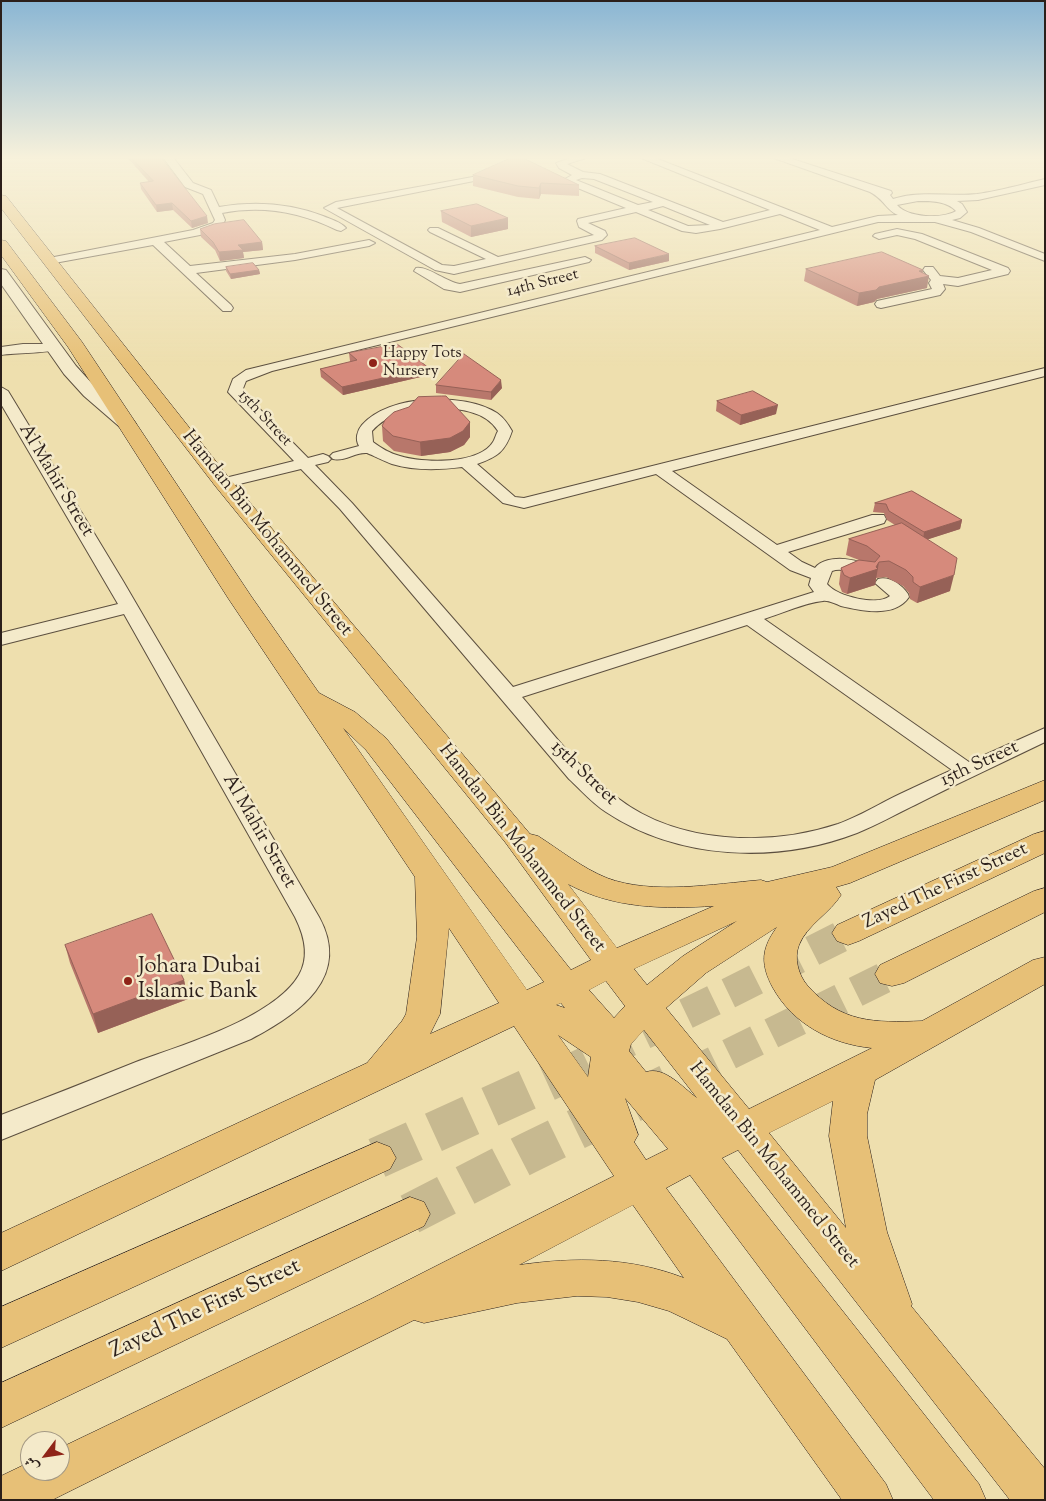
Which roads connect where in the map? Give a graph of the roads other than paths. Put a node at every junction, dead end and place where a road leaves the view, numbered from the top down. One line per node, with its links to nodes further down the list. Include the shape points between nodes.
1 (22, 226): 25 (main road, Hamdan Bin Mohammed Street)
2 (215, 226): 16 (street)
3 (337, 226): 17 (street)
4 (360, 226): 26 (street, via 442,269 459,270)
5 (585, 226): 26 (street, via 602,235)
6 (678, 226): 7 (street, via 702,229)
7 (715, 226)
8 (820, 226): 13 (street)
9 (847, 226): 13 (street, 14th Street)
10 (961, 226): 23 (street)
11 (984, 226): 19 (street)
12 (434, 230): 26 (street)
13 (830, 230): 38 (street, 14th Street)
14 (953, 232): 20 (street)
15 (879, 236): 22 (street, via 893,232 908,233)
16 (156, 241): 25 (street); 29 (street)
17 (369, 243): 21 (street); 29 (street, via 295,257)
18 (1, 244): 40 (main road, via 76,346)
19 (1045, 250)
20 (1000, 251): 22 (street); 28 (street)
21 (386, 253)
22 (970, 257): 30 (street, via 932,265 933,277); 30 (street, via 1004,271 961,281)
23 (1045, 258)
24 (585, 260): 27 (street, via 460,288 448,286)
25 (49, 261): 45 (main road, Hamdan Bin Mohammed Street)
26 (498, 261)
27 (412, 267)
28 (1045, 268)
29 (188, 270): 33 (street)
30 (940, 280): 32 (street, via 935,283 936,292)
31 (4, 281): 34 (street)
32 (881, 304)
33 (227, 308)
34 (43, 333): 35 (street); 36 (street)
35 (54, 348): 36 (street); 40 (street, via 90,392)
36 (7, 350)
37 (1045, 372): 44 (street)
38 (246, 375): 42 (street, 15th Street, via 235,386 235,392)
39 (1, 391): 51 (street, Al Mahir Street)
40 (126, 424): 55 (main road)
41 (369, 448): 42 (street); 43 (street, via 386,458 410,464); 43 (street, via 363,437 365,430 383,414 417,405 457,405 490,415 504,431 496,448)
42 (322, 460): 45 (street, 15th Street); 54 (street, 15th Street, via 346,506)
43 (465, 462): 44 (street, via 509,500 520,503)
44 (660, 468): 47 (street)
45 (223, 483): 59 (main road, Hamdan Bin Mohammed Street)
46 (878, 518): 47 (street)
47 (775, 551): 50 (street)
48 (866, 572): 50 (street, via 838,564 824,568)
49 (884, 583): 50 (street, via 900,597 895,603 883,606 834,599)
50 (823, 585): 52 (street)
51 (129, 607): 53 (street); 76 (street, Al Mahir Street, via 307,917 316,936 318,954 302,991 263,1022)
52 (750, 618): 54 (street); 57 (street)
53 (1, 639)
54 (509, 695): 57 (street, 15th Street, via 578,774 614,806 662,830 726,844 755,846 799,842 842,830)
55 (308, 698): 61 (main road); 69 (main road, via 344,715 364,730)
56 (1045, 734): 57 (street, 15th Street)
57 (967, 771)
58 (1045, 789): 62 (main road)
59 (515, 835): 63 (main road, via 587,880 613,891 666,896); 66 (main road, Hamdan Bin Mohammed Street)
60 (1045, 841): 65 (main road, Zayed The First Street)
61 (430, 874): 71 (main road); 75 (main road, via 434,937 423,1014 415,1030)
62 (839, 876): 63 (main road); 70 (main road, via 719,947); 72 (main road, via 788,935 781,950 781,966 787,983 815,1014 835,1026 882,1036)
63 (780, 889): 66 (main road)
64 (1045, 899): 68 (main road)
65 (848, 933)
66 (612, 966): 69 (main road); 70 (main road, Hamdan Bin Mohammed Street)
67 (1045, 969): 72 (main road)
68 (892, 974)
69 (566, 987): 71 (main road); 73 (main road)
70 (644, 1006): 73 (main road); 77 (main road, Hamdan Bin Mohammed Street)
71 (521, 1008): 73 (main road, via 552,1016); 75 (main road); 80 (main road)
72 (930, 1034): 74 (main road)
73 (612, 1048): 77 (main road, via 694,1116); 78 (main road); 80 (main road, via 605,1089 609,1108)
74 (860, 1071): 77 (main road); 84 (main road, via 853,1092 848,1136 868,1232)
75 (376, 1075): 82 (main road)
76 (1, 1128)
77 (743, 1129): 78 (main road); 84 (main road, Hamdan Bin Mohammed Street)
78 (696, 1154): 80 (main road); 90 (main road)
79 (378, 1158): 86 (main road)
80 (640, 1182): 83 (main road); 85 (main road)
81 (410, 1214): 87 (main road, Zayed The First Street)
82 (1, 1253)
83 (386, 1313): 85 (main road, via 516,1283 562,1277 605,1277 672,1292); 88 (main road)
84 (896, 1320): 91 (main road, Hamdan Bin Mohammed Street)
85 (742, 1326): 89 (main road)
86 (1, 1328)
87 (1, 1406)
88 (2, 1500)
89 (870, 1500)
90 (963, 1500)
91 (1040, 1500)

